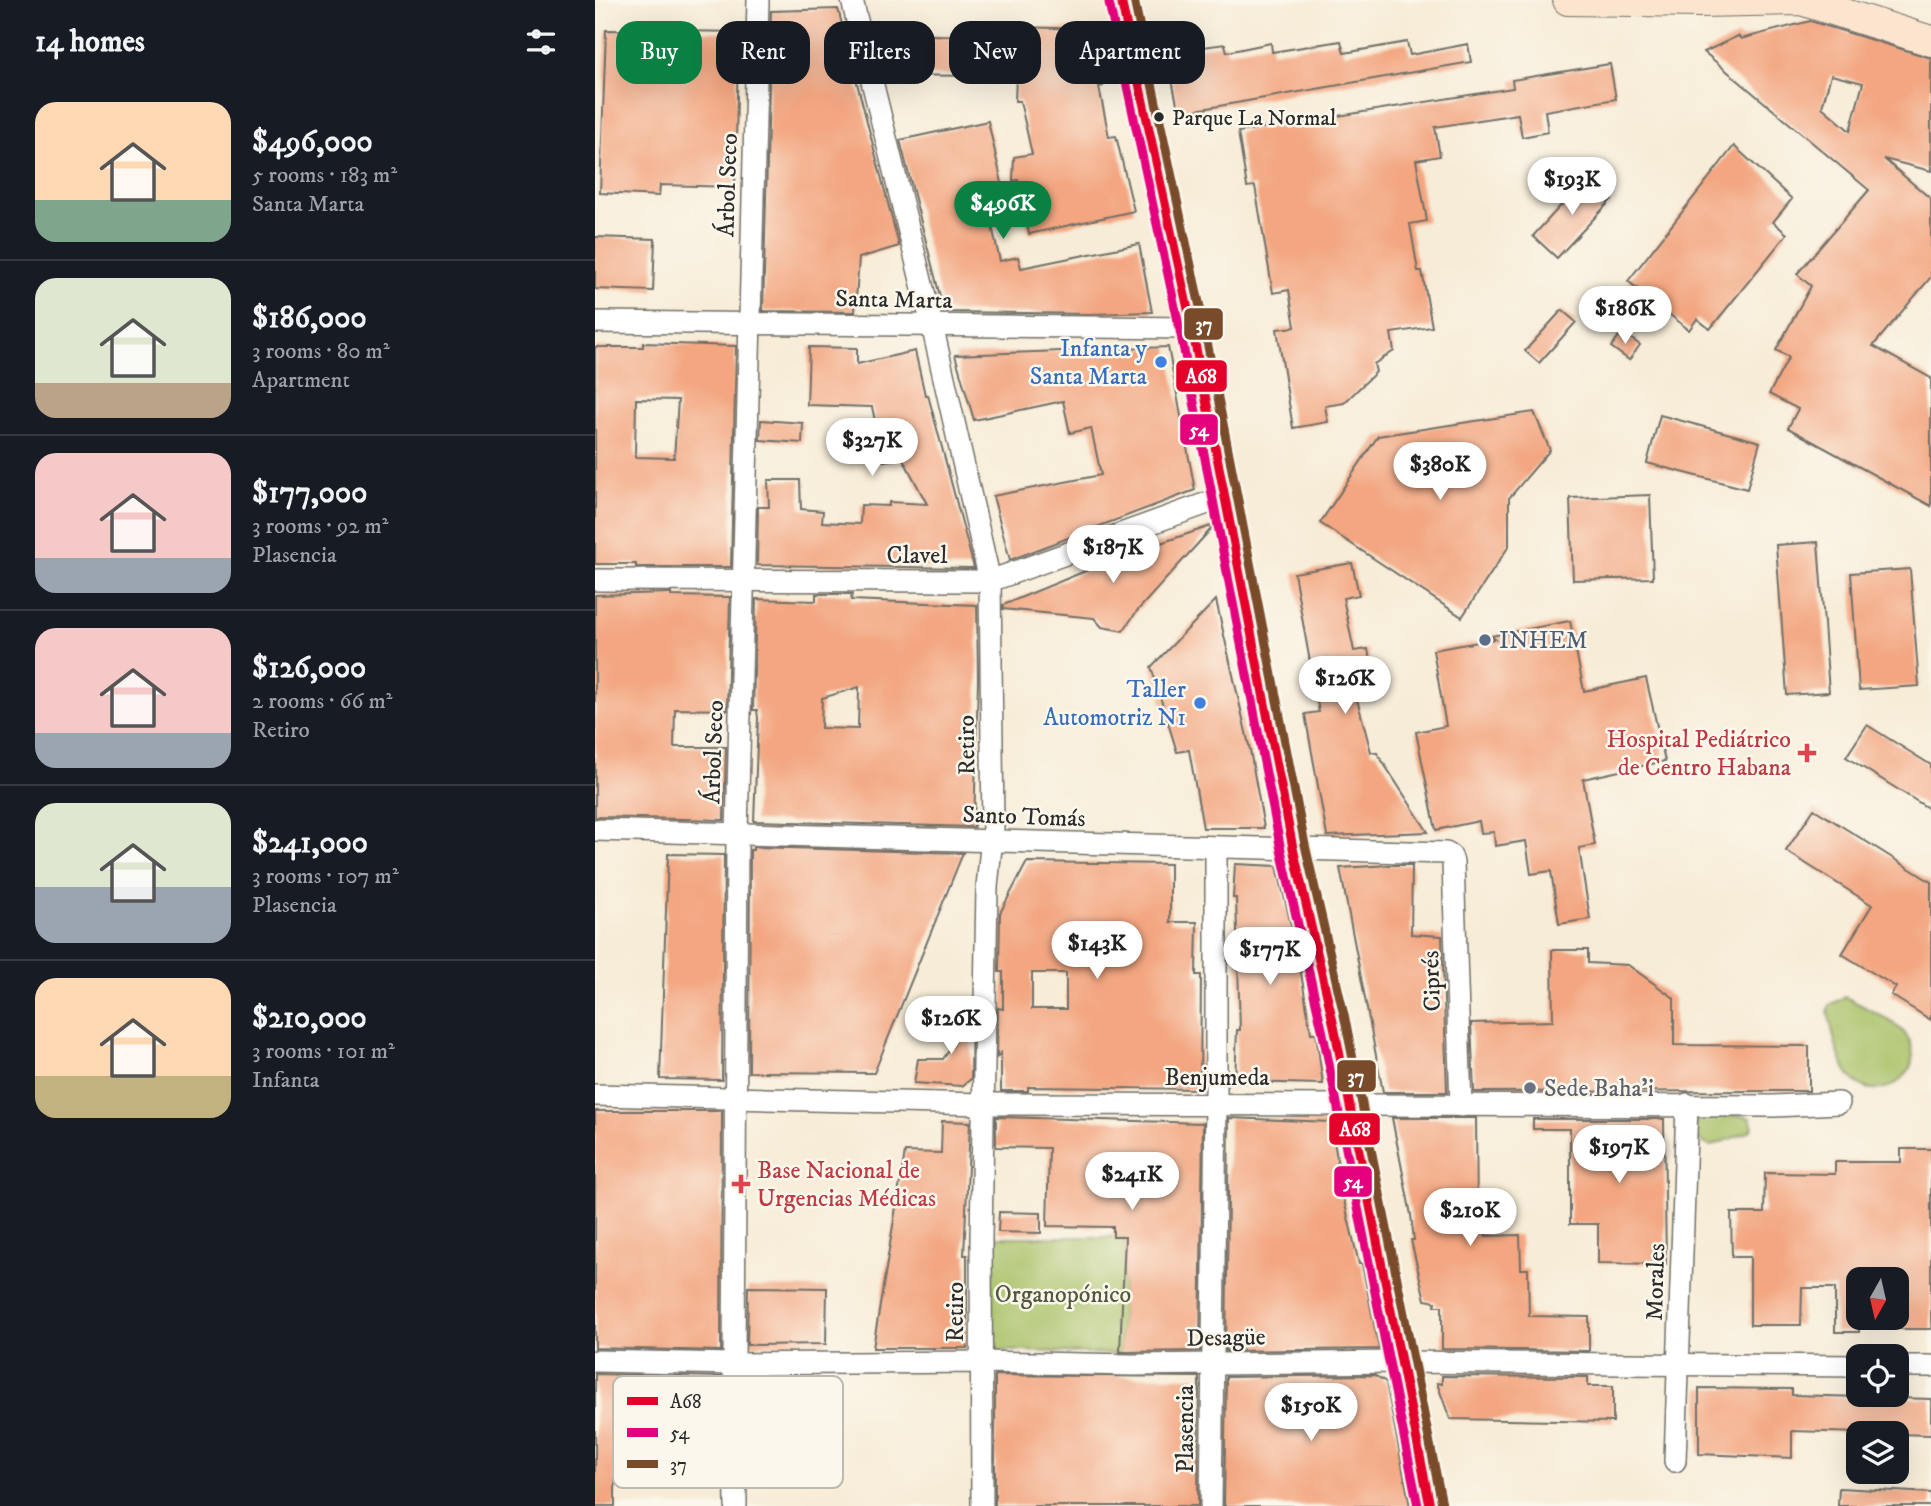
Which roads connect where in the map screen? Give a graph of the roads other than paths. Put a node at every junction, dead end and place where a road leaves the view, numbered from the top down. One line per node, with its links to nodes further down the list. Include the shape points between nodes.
1 (758, 0): 7 (street, Árbol Seco)
2 (852, 0): 8 (street, Retiro)
3 (1121, 0): 9 (main road)
4 (1568, 0): 5 (main road, via 1801,0)
5 (1931, 41)
6 (595, 322): 7 (street, Santa Marta)
7 (749, 323): 8 (street, Santa Marta); 12 (street, Árbol Seco)
8 (932, 325): 9 (street, Santa Marta); 13 (street, Retiro)
9 (1192, 328): 10 (main road)
10 (1224, 497): 13 (street, Clavel); 18 (main road)
11 (595, 580): 12 (street, Clavel)
12 (745, 580): 13 (street, Clavel); 15 (street, Árbol Seco)
13 (990, 581): 16 (street, Retiro)
14 (595, 830): 15 (street, Santo Tomás)
15 (737, 834): 16 (street, Santo Tomás); 21 (street, Árbol Seco)
16 (993, 841): 17 (street, Santo Tomás); 24 (street, Retiro, via 987,887)
17 (1216, 848): 18 (street, Santo Tomás); 22 (street, Plasencia)
18 (1293, 848): 19 (street, Santo Tomás); 26 (main road)
19 (1451, 856): 27 (street, Ciprés)
20 (595, 1095): 21 (street, Benjumeda)
21 (735, 1097): 24 (street, Benjumeda); 32 (street, Árbol Seco)
22 (1216, 1103): 24 (street, Benjumeda); 26 (street, Benjumeda); 31 (street, Plasencia)
23 (1839, 1103): 25 (street, Benjumeda)
24 (985, 1104): 29 (street, Retiro)
25 (1687, 1104): 27 (street, Benjumeda); 33 (street, Morales)
26 (1350, 1105): 27 (street, Benjumeda); 30 (main road)
27 (1461, 1106)
28 (595, 1361): 32 (street, Desagüe)
29 (982, 1362): 31 (street, Desagüe); 32 (street, Desagüe); 41 (street, Retiro)
30 (1399, 1362): 31 (street, Desagüe); 33 (street, Desagüe); 43 (main road)
31 (1212, 1363): 42 (street, Plasencia)
32 (734, 1364): 37 (street, Árbol Seco)
33 (1678, 1365): 34 (street, Desagüe); 38 (street, Morales)
34 (1846, 1366)
35 (1909, 1366): 36 (street)
36 (1931, 1366)
37 (734, 1376)
38 (1675, 1461)
39 (736, 1488): 40 (street, Árbol Seco)
40 (736, 1506)
41 (982, 1506)
42 (1210, 1506)
43 (1430, 1506)

